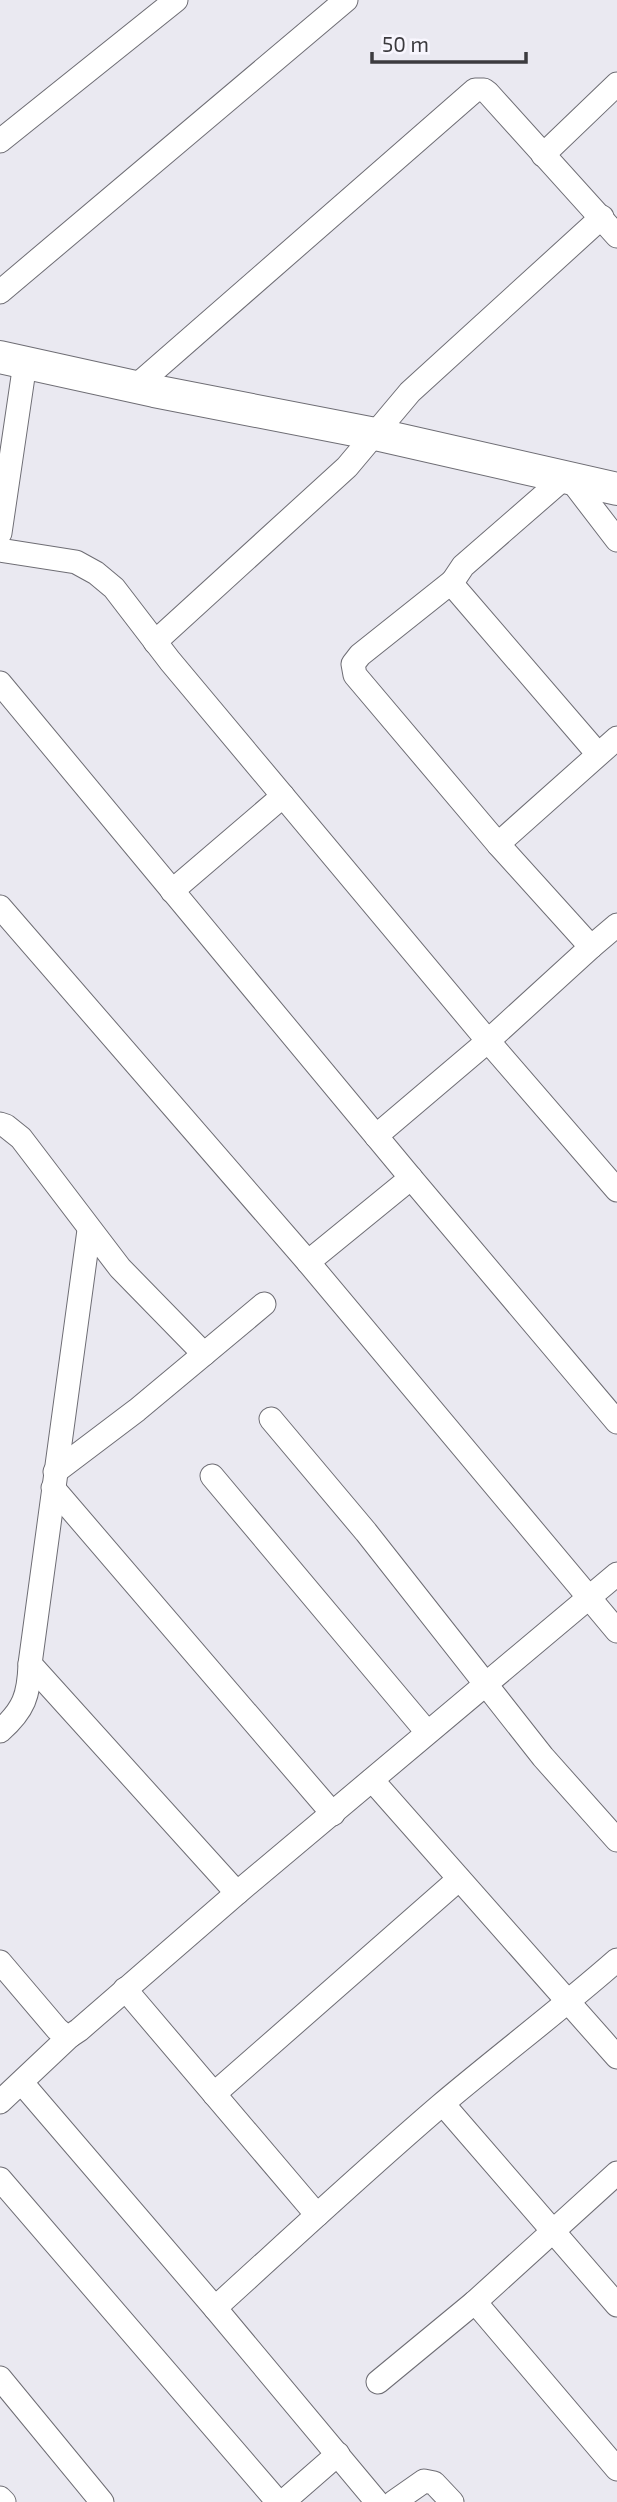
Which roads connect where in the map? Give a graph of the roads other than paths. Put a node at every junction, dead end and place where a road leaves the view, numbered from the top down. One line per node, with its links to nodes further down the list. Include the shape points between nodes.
1 (177, 0): 4 (street)
2 (346, 0): 8 (street)
3 (617, 84): 5 (street)
4 (0, 141)
5 (542, 155): 6 (street); 10 (street, via 484,90 470,92)
6 (602, 217): 7 (street); 11 (street, via 410,391)
7 (617, 236)
8 (0, 292)
9 (13, 360): 10 (street); 13 (street)
10 (135, 387): 11 (street)
11 (375, 433): 12 (street); 17 (street, via 347,467)
12 (594, 480): 14 (street); 16 (street, via 463,566)
13 (0, 533)
14 (617, 540)
15 (0, 550): 17 (street, via 76,562 96,573 114,588)
16 (453, 581): 20 (street); 22 (street, via 360,654 352,668)
17 (155, 642): 21 (street)
18 (0, 683): 23 (street)
19 (617, 738): 20 (street)
20 (598, 754): 22 (street)
21 (283, 796): 23 (street); 27 (street)
22 (498, 844): 26 (street)
23 (172, 891): 29 (street)
24 (0, 908): 33 (street)
25 (617, 925): 26 (street)
26 (591, 947): 27 (street)
27 (488, 1041): 29 (street); 31 (street)
28 (0, 1124): 32 (street, via 21,1138)
29 (376, 1136): 30 (street)
30 (411, 1178): 33 (street); 37 (street)
31 (616, 1186)
32 (89, 1230): 35 (street); 39 (street)
33 (308, 1262): 41 (street)
34 (264, 1304): 35 (street)
35 (204, 1354): 39 (street)
36 (271, 1419): 44 (street)
37 (617, 1422)
38 (212, 1476): 46 (street)
39 (54, 1480): 43 (street); 48 (street)
40 (617, 1574): 41 (street)
41 (589, 1598): 42 (street); 44 (street)
42 (617, 1631)
43 (30, 1664): 45 (street, via 30,1688 24,1703); 51 (street)
44 (486, 1682): 46 (street); 49 (street, via 543,1757)
45 (0, 1731)
46 (427, 1732): 47 (street)
47 (372, 1780): 48 (street); 50 (street)
48 (333, 1814): 51 (street)
49 (617, 1840)
50 (459, 1879): 55 (street); 59 (street)
51 (237, 1893): 54 (street)
52 (617, 1960): 55 (street)
53 (0, 1962): 56 (street, via 57,2029)
54 (125, 1989): 56 (street); 59 (street)
55 (569, 2002): 57 (street); 61 (street)
56 (70, 2036): 58 (street)
57 (617, 2057)
58 (22, 2083): 60 (street); 68 (street)
59 (215, 2094): 64 (street)
60 (0, 2102)
61 (443, 2104): 64 (street); 65 (street)
62 (617, 2173): 65 (street)
63 (0, 2179): 76 (street)
64 (317, 2215): 68 (street)
65 (553, 2232): 66 (street); 67 (street)
66 (475, 2302): 70 (street); 72 (street)
67 (617, 2305)
68 (215, 2308): 71 (street)
69 (0, 2378): 75 (street)
70 (378, 2382)
71 (338, 2454): 76 (street); 77 (street)
72 (617, 2469)
73 (0, 2498): 74 (street)
74 (4, 2502)
75 (102, 2502)
76 (281, 2502)
77 (377, 2502)
78 (394, 2502): 79 (street, via 424,2481 434,2483)
79 (452, 2502)

